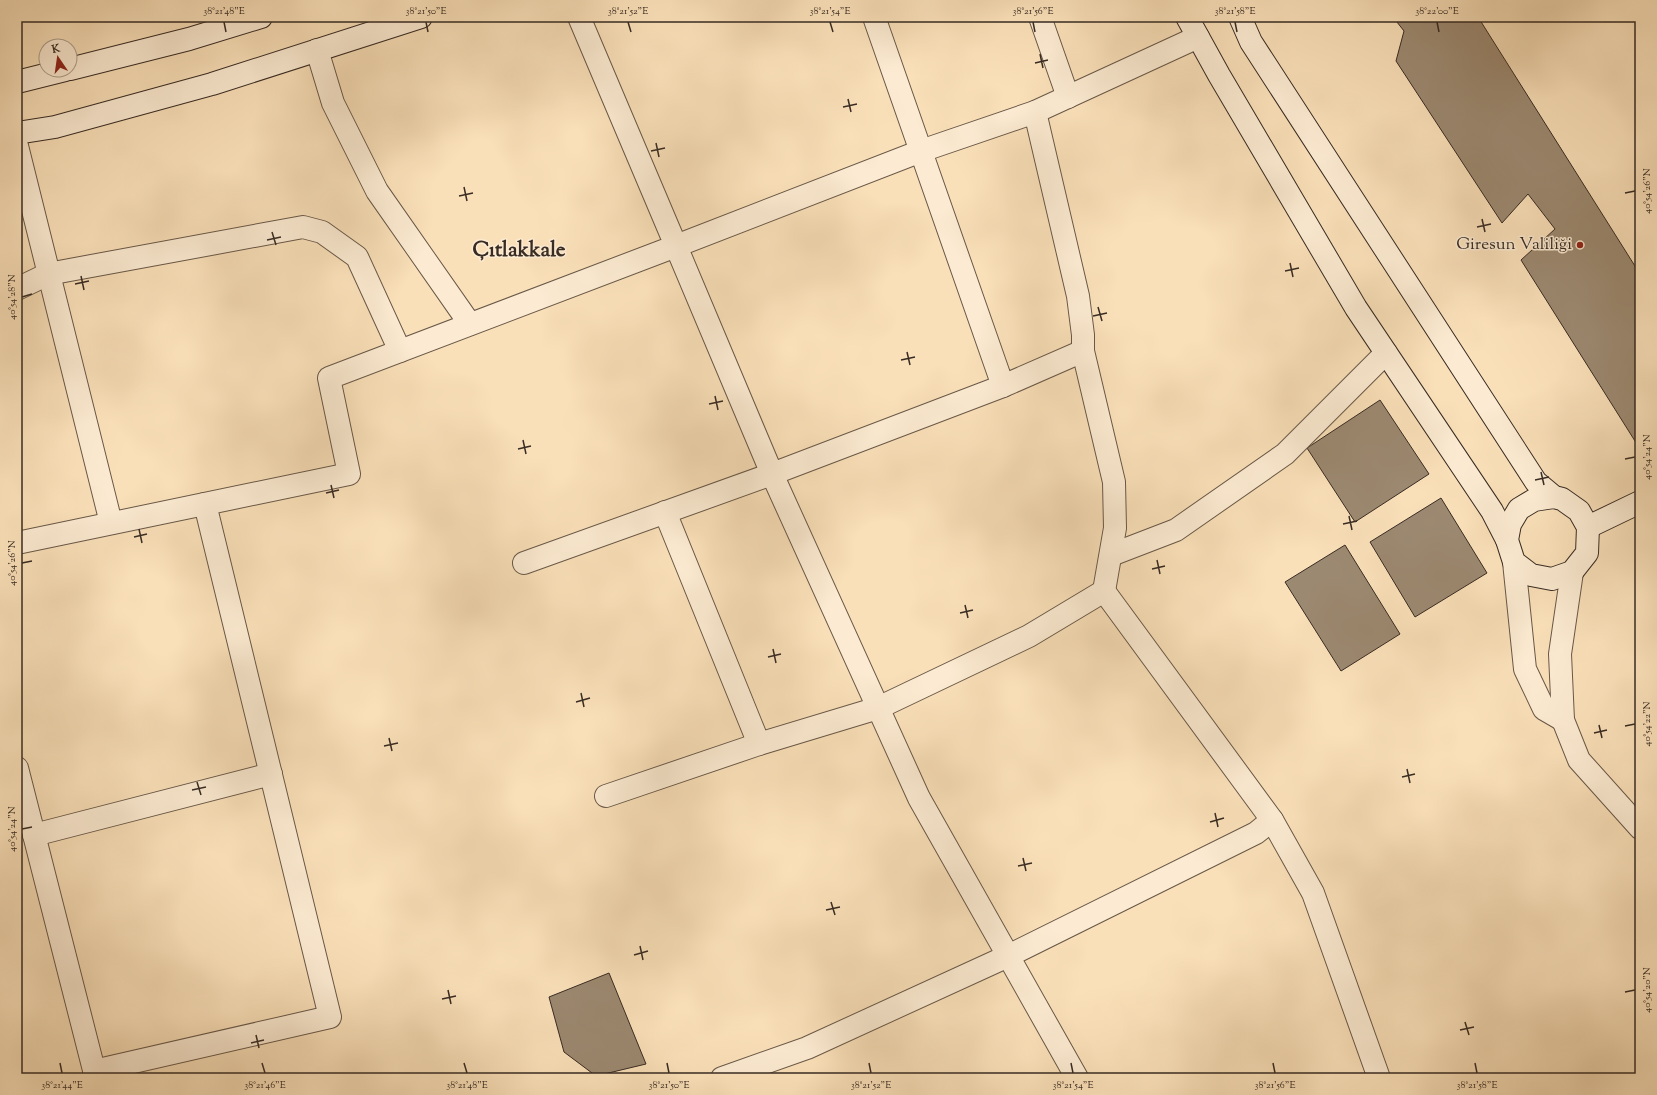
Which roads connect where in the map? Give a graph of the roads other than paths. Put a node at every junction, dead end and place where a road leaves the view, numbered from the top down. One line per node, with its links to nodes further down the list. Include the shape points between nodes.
1 (261, 17): 10 (street, via 189,39)
2 (421, 17): 9 (street)
3 (579, 17): 18 (street)
4 (874, 17): 17 (street)
5 (1040, 17): 13 (street)
6 (1187, 17): 8 (street)
7 (1246, 20): 27 (street, via 1251,42 1536,482)
8 (1198, 36): 13 (street); 24 (street, via 1356,308)
9 (317, 50): 15 (street, via 212,84 55,127); 21 (street, via 333,103 377,191)
10 (78, 67)
11 (38, 77): 12 (street)
12 (17, 82)
13 (1068, 97): 14 (street)
14 (1035, 112): 17 (street); 23 (street, via 1078,296)
15 (17, 133)
16 (17, 146): 19 (street)
17 (921, 151): 18 (street); 25 (street)
18 (676, 246): 21 (street); 26 (street)
19 (48, 274): 20 (street); 22 (street, via 303,227 322,232 357,257); 31 (street)
20 (17, 289)
21 (470, 324): 22 (street)
22 (400, 351): 29 (street, via 329,378 349,474)
23 (1083, 351): 25 (street); 35 (street, via 1114,482 1115,528)
24 (1386, 353): 33 (street, via 1492,511); 35 (street, via 1285,454 1176,530)
25 (1003, 386): 26 (street)
26 (772, 474): 30 (street); 40 (street)
27 (1554, 497): 32 (street, via 1562,499 1579,511); 33 (street, via 1534,500 1519,509 1510,524)
28 (1640, 502): 32 (street)
29 (205, 504): 31 (street); 44 (street)
30 (665, 512): 37 (street); 42 (street)
31 (112, 523): 34 (street)
32 (1588, 527): 38 (street, via 1587,553)
33 (1507, 540): 36 (street)
34 (17, 543)
35 (1110, 554): 39 (street)
36 (1514, 562): 38 (street, via 1531,576 1552,579); 41 (street, via 1526,669 1544,709)
37 (524, 563)
38 (1572, 572): 41 (street, via 1560,654)
39 (1104, 591): 40 (street, via 1029,636); 46 (street)
40 (878, 708): 42 (street); 49 (street, via 919,798)
41 (1563, 720): 47 (street, via 1579,760)
42 (759, 744): 45 (street)
43 (17, 768): 48 (street)
44 (271, 774): 48 (street); 50 (street, via 330,1017)
45 (606, 796)
46 (1272, 820): 49 (street, via 1256,833); 53 (street, via 1313,893)
47 (1640, 828)
48 (34, 835): 50 (street)
49 (1008, 956): 51 (street, via 807,1048); 52 (street)
50 (95, 1075)
51 (722, 1078)
52 (1077, 1078)
53 (1379, 1078)

